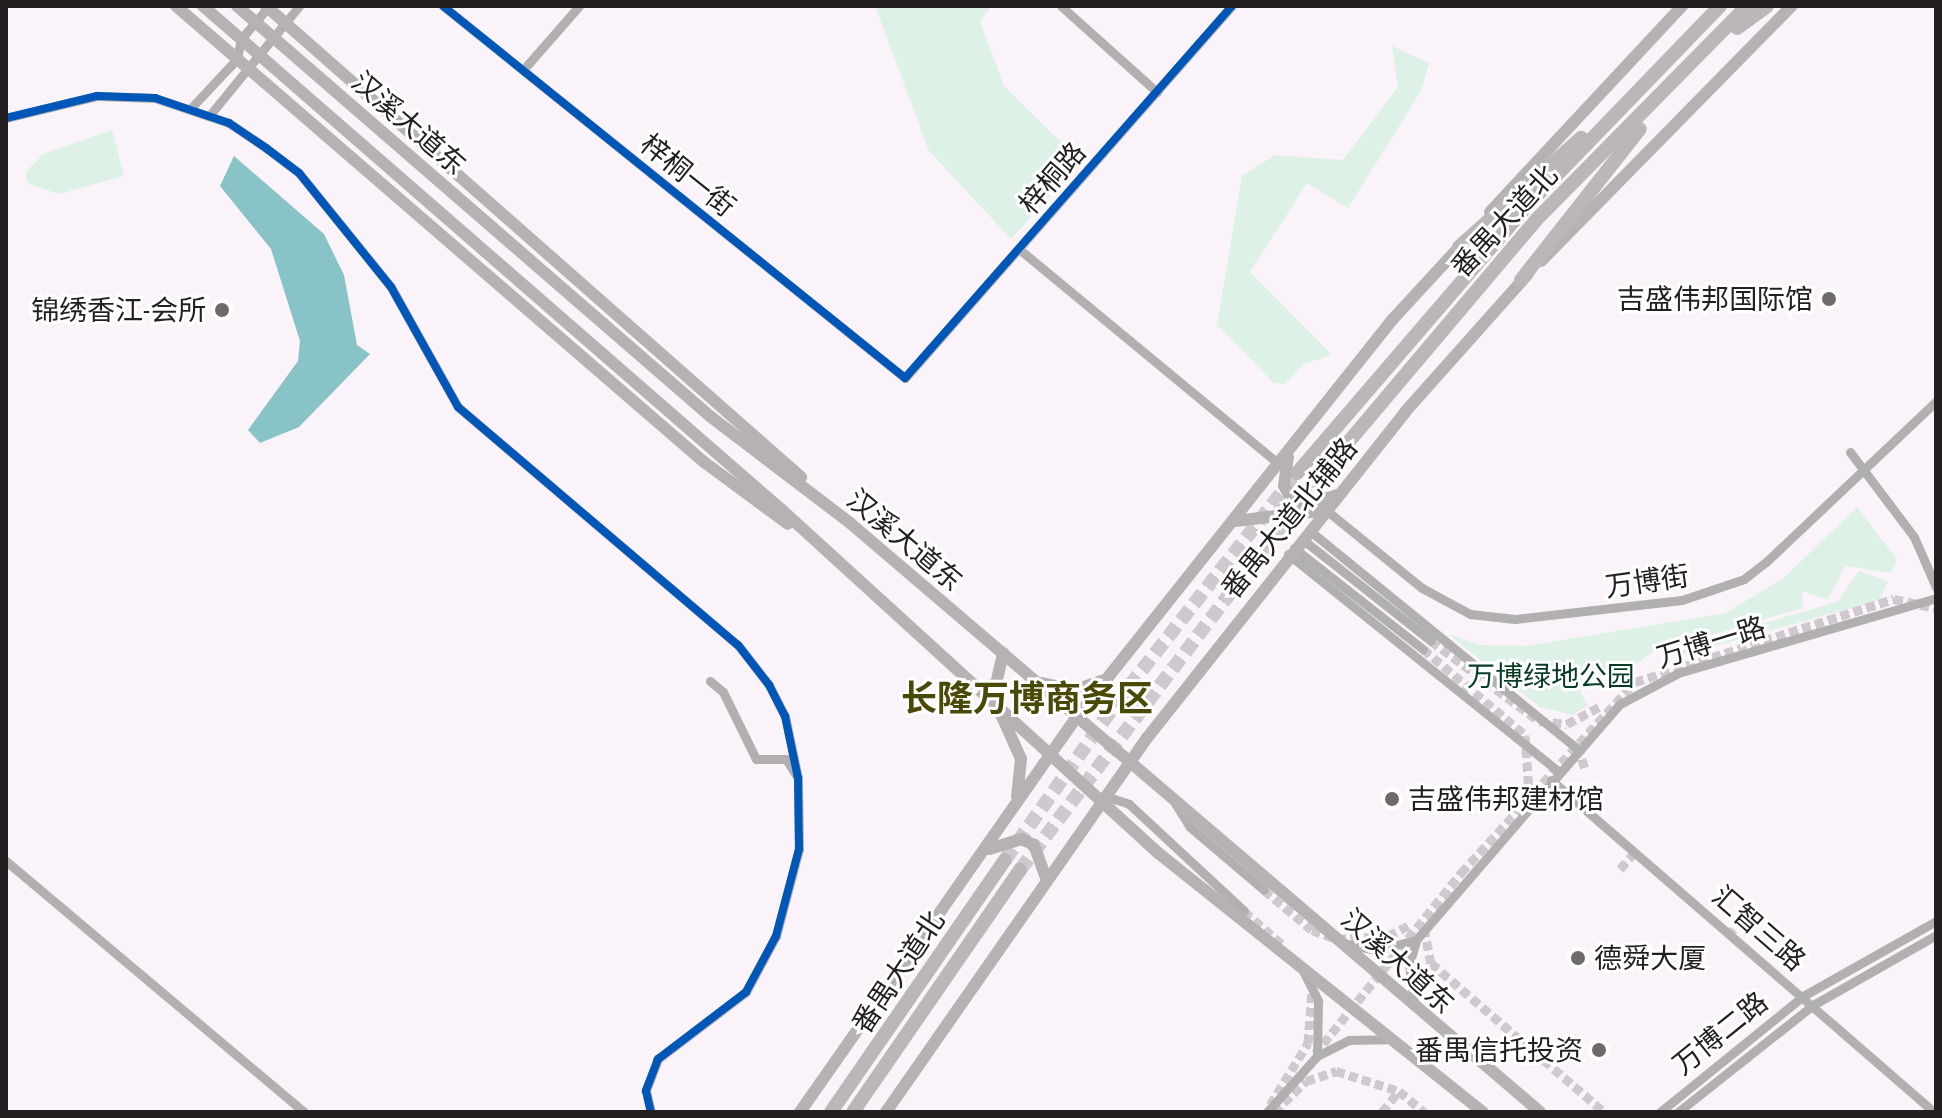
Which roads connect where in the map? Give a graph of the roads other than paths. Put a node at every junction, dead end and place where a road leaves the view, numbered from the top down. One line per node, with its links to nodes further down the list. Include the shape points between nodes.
1 (176, 6): 23 (main road)
2 (203, 6): 20 (main road, 汉溪大道东)
3 (237, 6): 16 (main road, 汉溪大道东)
4 (267, 6): 16 (street); 17 (main road)
5 (299, 6): 17 (street)
6 (443, 6): 24 (street, 梓桐一街)
7 (579, 6): 24 (street)
8 (1061, 6): 28 (street)
9 (1232, 6): 28 (street, 梓桐路)
10 (1682, 6): 32 (main road, 番禺大道北辅路)
11 (1712, 6): 18 (highway)
12 (1720, 6): 18 (highway, 番禺大道北)
13 (1747, 6): 21 (highway, 番禺大道北)
14 (1767, 6): 21 (highway)
15 (1792, 6): 34 (main road, 番禺大道北辅路)
16 (256, 22): 19 (main road, 汉溪大道东); 20 (street)
17 (286, 22): 19 (street); 46 (main road)
18 (1696, 31): 26 (highway, 番禺大道北)
19 (274, 37): 22 (street); 46 (main road, 汉溪大道东, via 711,417)
20 (241, 39): 22 (main road, 汉溪大道东); 23 (street)
21 (1710, 47): 27 (highway, 番禺大道北)
22 (259, 55): 25 (street); 47 (main road, 汉溪大道东)
23 (237, 59): 25 (main road); 29 (street)
24 (523, 70): 35 (street, 梓桐一街)
25 (250, 71): 30 (street); 47 (main road, via 704,462)
26 (1649, 81): 32 (highway); 41 (highway, 番禺大道北, via 1524,209)
27 (1674, 86): 34 (highway); 42 (highway, 番禺大道北, via 1536,220)
28 (1157, 92): 33 (street, 梓桐路)
29 (190, 109): 30 (street); 31 (street, via 97,96)
30 (209, 116): 63 (street, via 299,173 391,287 429,362 485,435 738,645 785,716)
31 (6, 118)
32 (1459, 247): 37 (main road, 番禺大道北辅路)
33 (1019, 249): 35 (street, 梓桐路); 39 (street)
34 (1521, 280): 43 (main road, 番禺大道北辅路)
35 (905, 378)
36 (1936, 401): 40 (street, 万博街)
37 (1290, 450): 39 (main road, 番禺大道北辅路); 43 (main road, via 1284,486 1293,501 1314,504)
38 (1850, 452): 40 (street)
39 (1279, 464): 45 (main road, 番禺大道北辅路)
40 (1863, 469): 44 (street, 万博街, via 1732,584 1682,600 1531,618 1484,617 1446,603); 49 (street, via 1914,537)
41 (1297, 473)
42 (1313, 484)
43 (1340, 493): 44 (main road, 番禺大道北辅路)
44 (1326, 510): 45 (main road); 48 (main road, 番禺大道北辅路)
45 (1235, 521): 53 (main road, 番禺大道北辅路)
46 (850, 523): 52 (main road, 汉溪大道东)
47 (810, 539): 56 (main road, 汉溪大道东)
48 (1298, 543): 51 (street); 59 (street); 61 (main road, 番禺大道北辅路); 62 (street)
49 (1936, 587)
50 (1936, 598): 59 (street, 万博一路, via 1652,683)
51 (1427, 645)
52 (1003, 653): 54 (main road, 汉溪大道东); 56 (main road, via 996,684)
53 (1110, 674): 54 (main road, via 1075,690); 58 (main road, 番禺大道北辅路)
54 (1036, 680): 58 (main road, 汉溪大道东)
55 (710, 681): 63 (street, via 723,692 756,759 786,759)
56 (980, 688): 57 (main road, 汉溪大道东)
57 (991, 700): 60 (main road, 汉溪大道东); 67 (main road, via 1021,759)
58 (1078, 715): 60 (main road, 番禺大道北辅路); 61 (main road, 汉溪大道东)
59 (1576, 748): 62 (street, 万博一路)
60 (1052, 751): 66 (main road, 汉溪大道东); 67 (main road, 番禺大道北辅路)
61 (1130, 761): 65 (main road, 汉溪大道东); 66 (main road, 番禺大道北辅路)
62 (1558, 771): 64 (street, 万博一路)
63 (798, 778): 87 (street, via 799,849 776,936 746,992 658,1059 646,1091)
64 (1551, 780): 77 (street, 万博一路); 80 (street, 汇智三路)
65 (1169, 793): 73 (street, via 1190,827); 78 (main road, 汉溪大道东)
66 (1105, 796): 72 (main road, 番禺大道北辅路); 74 (street, via 1129,804); 79 (main road, 汉溪大道东, via 1157,852)
67 (1013, 811): 68 (main road, 番禺大道北辅路)
68 (989, 849): 72 (main road, via 1022,839 1034,845); 88 (main road, 番禺大道北辅路)
69 (1005, 860): 89 (highway, 番禺大道北)
70 (6, 861): 86 (street)
71 (1020, 870): 90 (highway, 番禺大道北)
72 (1047, 881): 85 (main road, 番禺大道北辅路)
73 (1264, 890)
74 (1244, 911)
75 (1936, 921): 80 (street, 万博二路)
76 (1936, 935): 81 (street, 万博二路)
77 (1416, 940): 78 (street, via 1377,950); 82 (street, via 1409,965)
78 (1343, 943): 82 (main road, 汉溪大道东)
79 (1302, 969): 83 (main road, 汉溪大道东); 84 (street, via 1319,1009)
80 (1803, 996): 81 (street, 汇智三路); 94 (street, 万博二路)
81 (1813, 1005): 95 (street, 万博二路); 96 (street, 汇智三路)
82 (1416, 1010): 93 (main road, 汉溪大道东)
83 (1396, 1041): 84 (street, via 1372,1035); 92 (main road, 汉溪大道东)
84 (1317, 1056): 91 (street)
85 (892, 1110)
86 (304, 1112)
87 (651, 1112)
88 (800, 1112)
89 (831, 1112)
90 (853, 1112)
91 (1267, 1112)
92 (1483, 1112)
93 (1540, 1112)
94 (1660, 1112)
95 (1678, 1112)
96 (1934, 1112)

